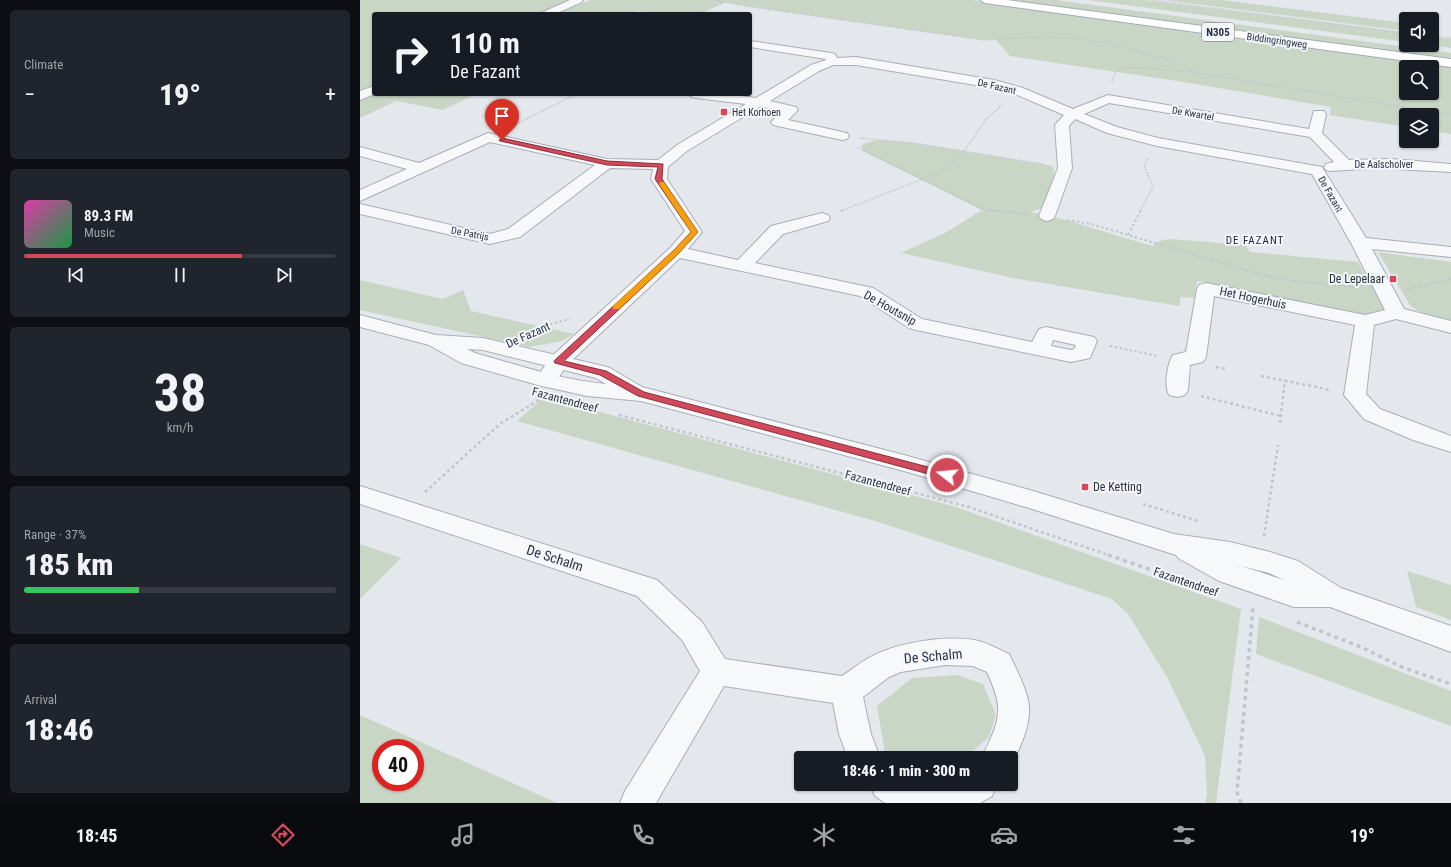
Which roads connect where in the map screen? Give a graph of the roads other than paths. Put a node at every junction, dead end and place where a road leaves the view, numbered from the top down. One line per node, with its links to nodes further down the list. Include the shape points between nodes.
1 (578, 0): 3 (street)
2 (985, 0): 6 (main road, Biddingringweg / N305)
3 (551, 12)
4 (752, 44): 5 (street, via 831,56)
5 (832, 62): 10 (street, De Fazant, via 815,68); 11 (street, De Fazant, via 856,61 994,84)
6 (1451, 63)
7 (372, 91): 8 (street)
8 (360, 96)
9 (712, 96): 10 (street)
10 (759, 102): 14 (street, via 791,110 778,122); 18 (street, De Fazant, via 682,148)
11 (1074, 113): 13 (street, De Kwartel, via 1108,99); 21 (street, De Fazant, via 1112,130 1157,142); 24 (street, via 1062,125 1065,168)
12 (1318, 114): 13 (street)
13 (1315, 134): 17 (street)
14 (842, 136)
15 (360, 151): 19 (street)
16 (607, 163): 18 (street); 19 (street, via 488,137); 23 (street, De Patrijs, via 514,233 490,239)
17 (1345, 164): 20 (street, De Aalscholver, via 1403,163); 21 (street, De Aalscholver)
18 (661, 165): 27 (street, via 659,179 694,232)
19 (420, 168): 22 (street)
20 (1451, 168)
21 (1317, 170): 26 (street, De Fazant)
22 (360, 196)
23 (360, 209)
24 (1047, 216)
25 (822, 218): 29 (street, via 777,230)
26 (1360, 243): 28 (street); 30 (street, De Fazant)
27 (676, 252): 29 (street, De Houtsnip); 36 (street)
28 (1451, 252)
29 (742, 266): 35 (street, De Houtsnip, via 866,292 916,324)
30 (1396, 314): 32 (street); 33 (street)
31 (360, 321): 34 (street, Fazantendreef)
32 (1366, 321): 38 (street, Het Hogerhuis, via 1206,289 1196,357 1180,360); 40 (street, via 1355,395 1372,414)
33 (1451, 327)
34 (436, 340): 36 (street, Fazantendreef, via 483,344); 37 (street, Fazantendreef, via 468,358)
35 (1039, 349)
36 (558, 362): 37 (street); 39 (street, Fazantendreef, via 603,373)
37 (543, 390): 39 (street, Fazantendreef, via 587,388)
38 (1177, 390)
39 (641, 394): 42 (street, Fazantendreef, via 912,465)
40 (1451, 444)
41 (360, 495): 45 (street, De Schalm, via 647,588 692,631)
42 (1174, 544): 43 (street, Fazantendreef, via 1230,552 1270,563 1288,569); 43 (street, Fazantendreef, via 1229,573 1294,595)
43 (1331, 596): 44 (street, Fazantendreef)
44 (1451, 640)
45 (716, 671): 46 (street); 51 (street)
46 (846, 691): 47 (street); 48 (street, De Schalm, via 878,668 897,659 945,652 975,652 998,663 1008,684 1014,712 1009,734)
47 (861, 751)
48 (1001, 751)
49 (897, 791): 50 (street, via 902,795 932,802 959,797)
50 (969, 791)
51 (638, 803)

